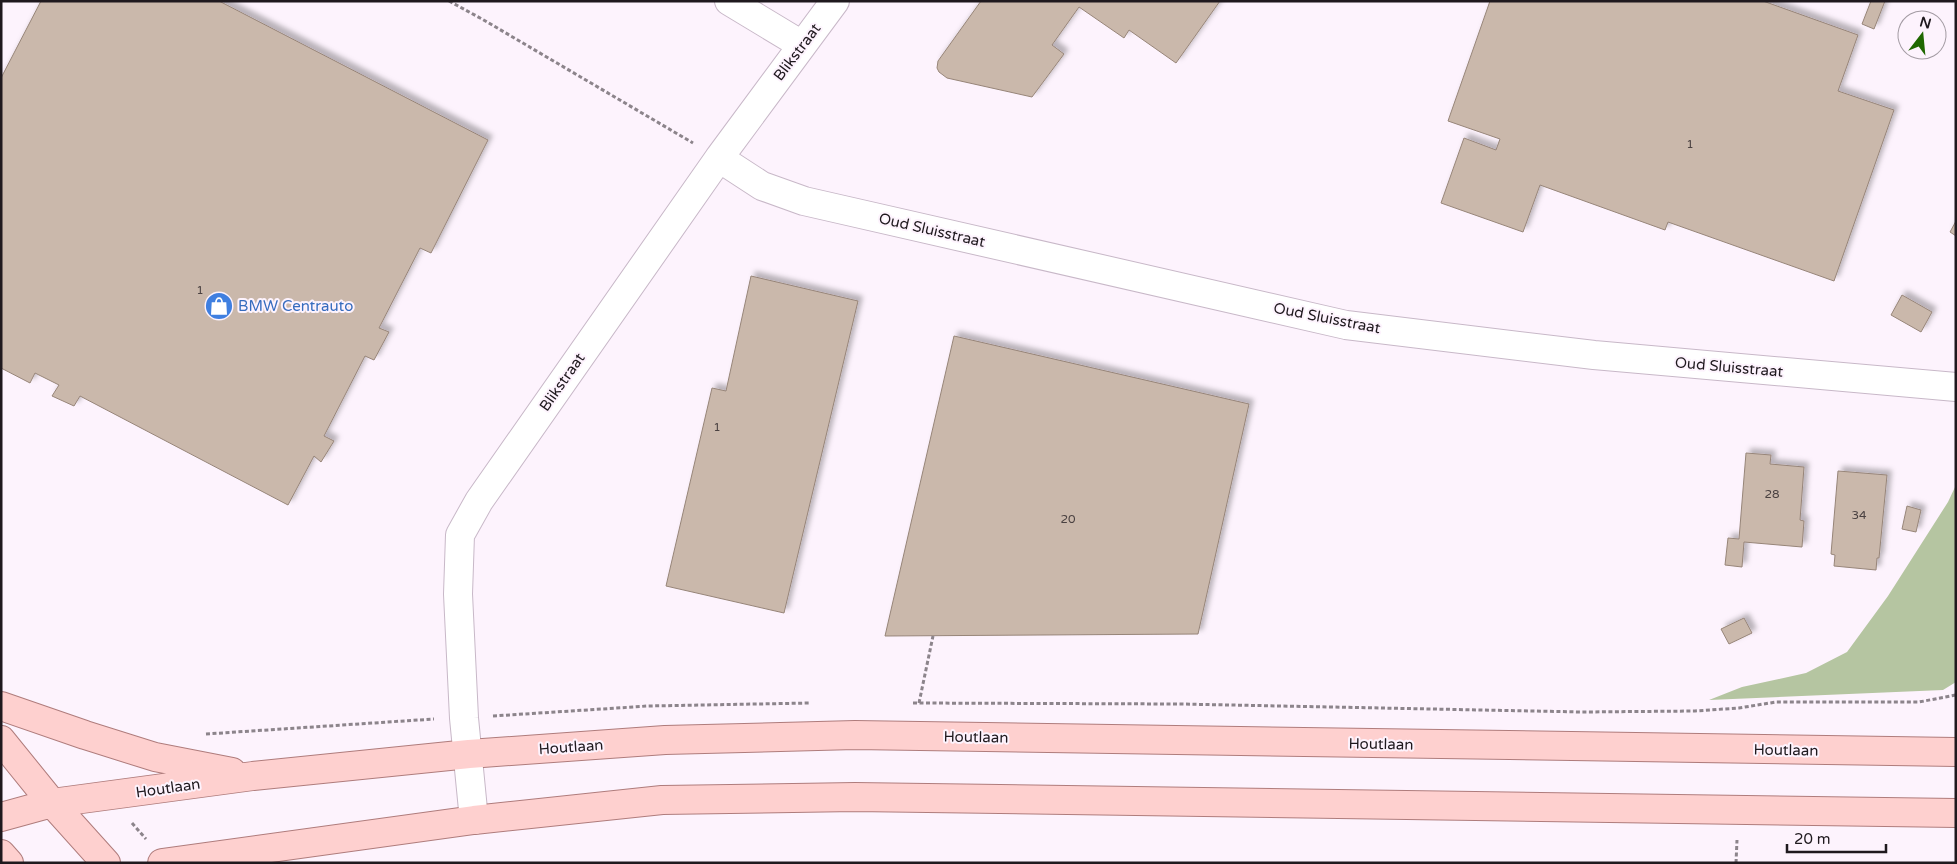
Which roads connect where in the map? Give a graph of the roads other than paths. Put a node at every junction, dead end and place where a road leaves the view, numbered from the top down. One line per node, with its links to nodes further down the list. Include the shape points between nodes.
1 (729, 1): 3 (street)
2 (835, 1): 3 (street, Blikstraat)
3 (802, 45): 4 (street, Blikstraat)
4 (719, 158): 5 (street, Oud Sluisstraat, via 762,186 804,201 1346,325 1594,355); 9 (street, Blikstraat, via 479,501 460,535 458,594)
5 (1956, 387)
6 (1, 706): 10 (main road, via 154,757)
7 (1, 740): 11 (main road)
8 (1950, 749): 9 (main road, Houtlaan, via 855,735 665,740)
9 (468, 754): 10 (main road, Houtlaan); 14 (street, Blikstraat)
10 (253, 776): 11 (main road, Houtlaan)
11 (52, 804): 13 (main road, Houtlaan); 18 (main road)
12 (1956, 813): 14 (main road, via 855,797 662,800)
13 (1, 817)
14 (474, 820): 16 (main road)
15 (1, 854): 17 (main road)
16 (279, 854): 19 (main road)
17 (9, 863)
18 (106, 863)
19 (162, 863)

